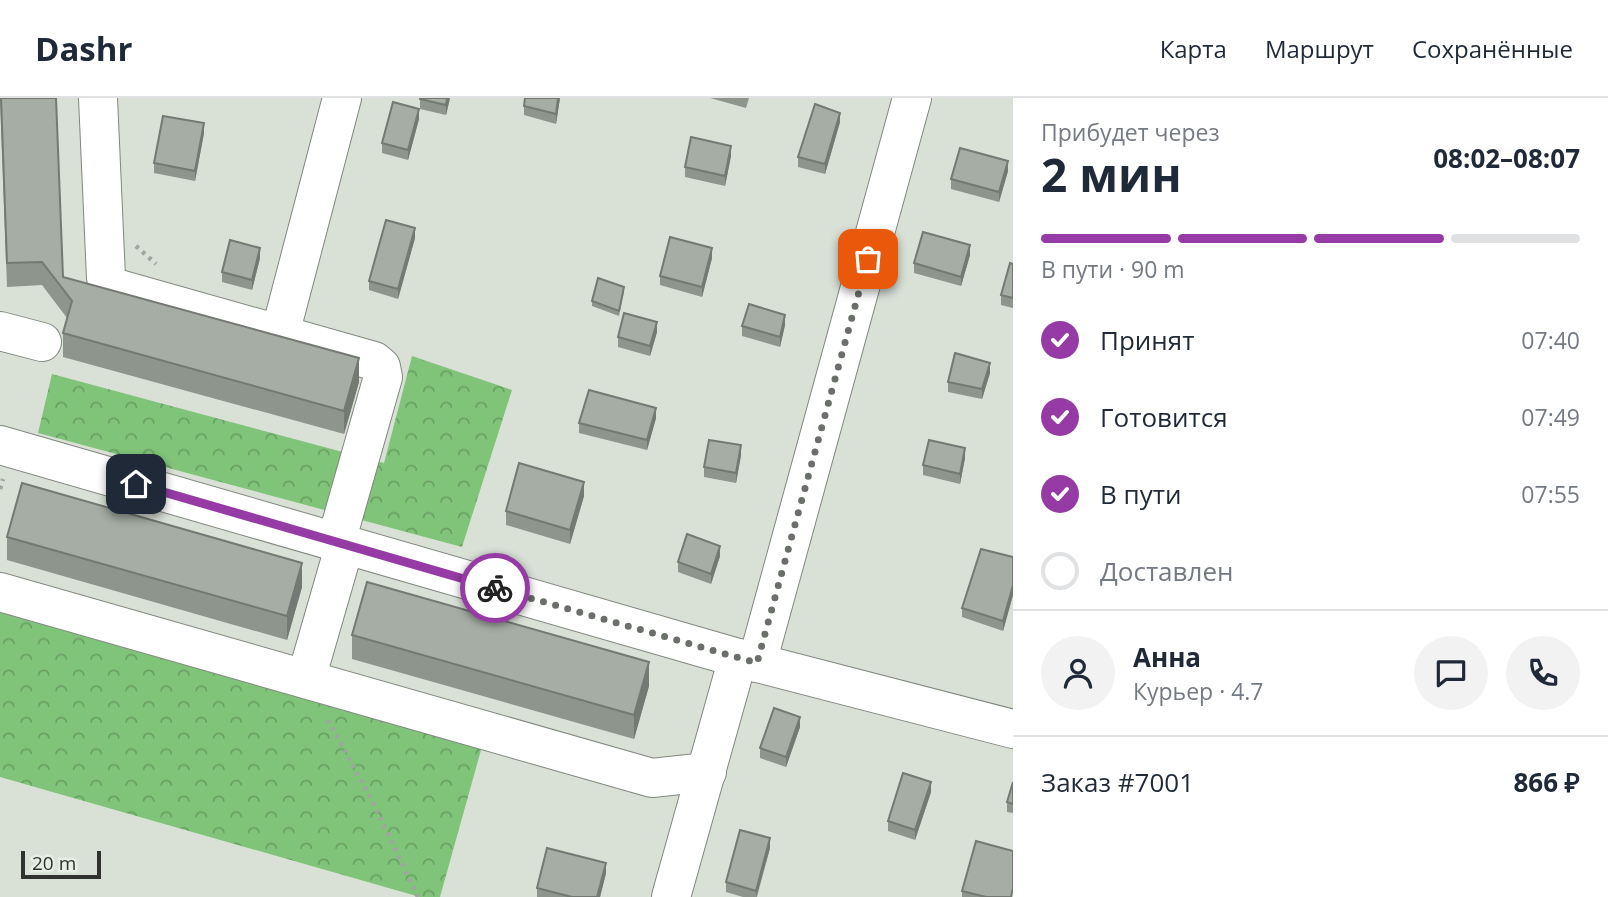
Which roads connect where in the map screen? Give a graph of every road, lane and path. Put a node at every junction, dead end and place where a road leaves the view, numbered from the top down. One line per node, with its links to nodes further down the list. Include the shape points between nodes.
1 (99, 98): 5 (street, via 106,278 112,286)
2 (342, 98): 5 (street)
3 (912, 98): 10 (street)
4 (0, 331): 6 (street)
5 (280, 334): 8 (street, via 374,361 381,367 383,377)
6 (42, 342)
7 (0, 444): 8 (street)
8 (340, 543): 10 (street); 11 (street)
9 (0, 592): 11 (street)
10 (748, 660): 12 (street); 13 (street)
11 (306, 679): 13 (street, via 652,778); 14 (path)
12 (1013, 729)
13 (707, 772): 15 (street)
14 (418, 897)
15 (671, 897)

